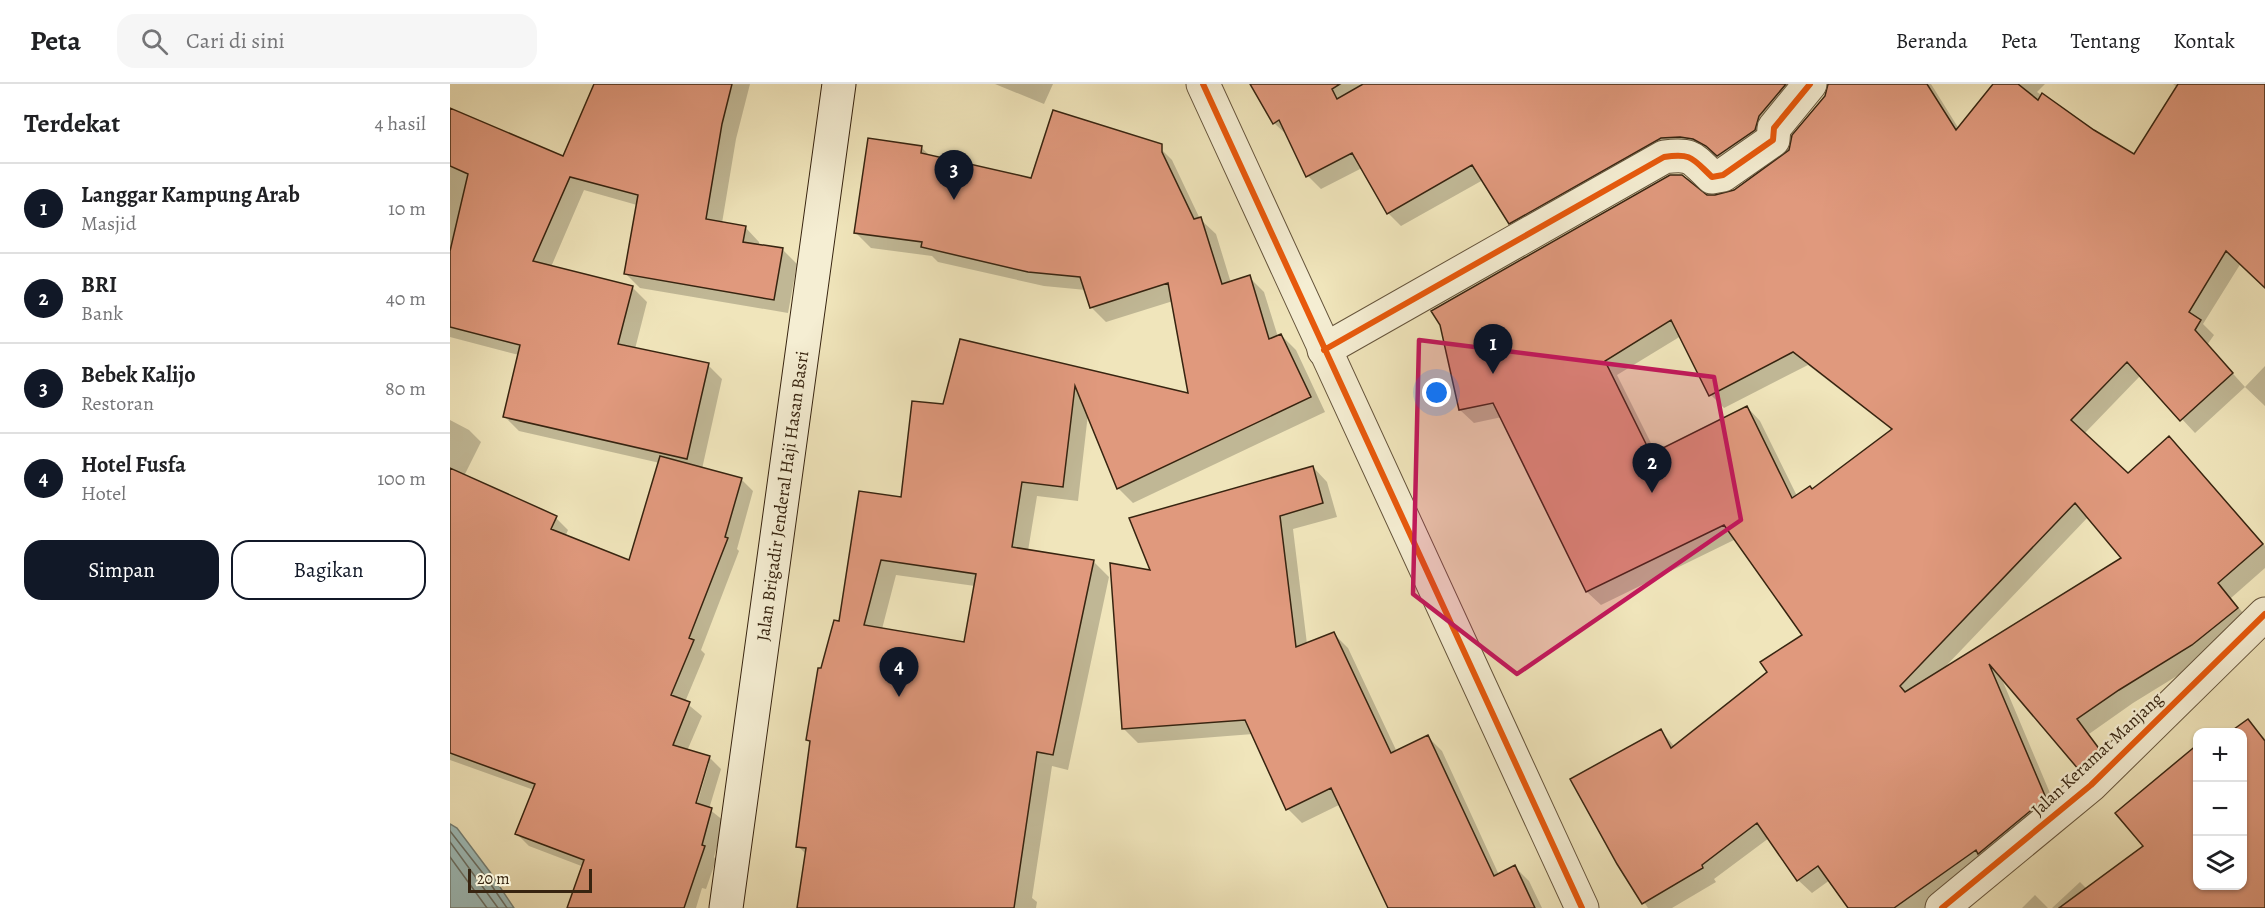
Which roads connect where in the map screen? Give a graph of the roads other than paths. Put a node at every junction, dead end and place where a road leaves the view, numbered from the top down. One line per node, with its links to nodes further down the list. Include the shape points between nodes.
1 (839, 84): 6 (street, Jalan Brigadir Jenderal Haji Hasan Basri)
2 (1203, 84): 4 (street)
3 (1810, 84): 4 (street, via 1774,128 1773,140 1723,175 1712,177 1693,158 1683,154 1664,157)
4 (1324, 350): 7 (street)
5 (2265, 614): 8 (street, Jalan Keramat Manjang, via 2091,785)
6 (726, 908)
7 (1582, 908)
8 (1942, 908)

